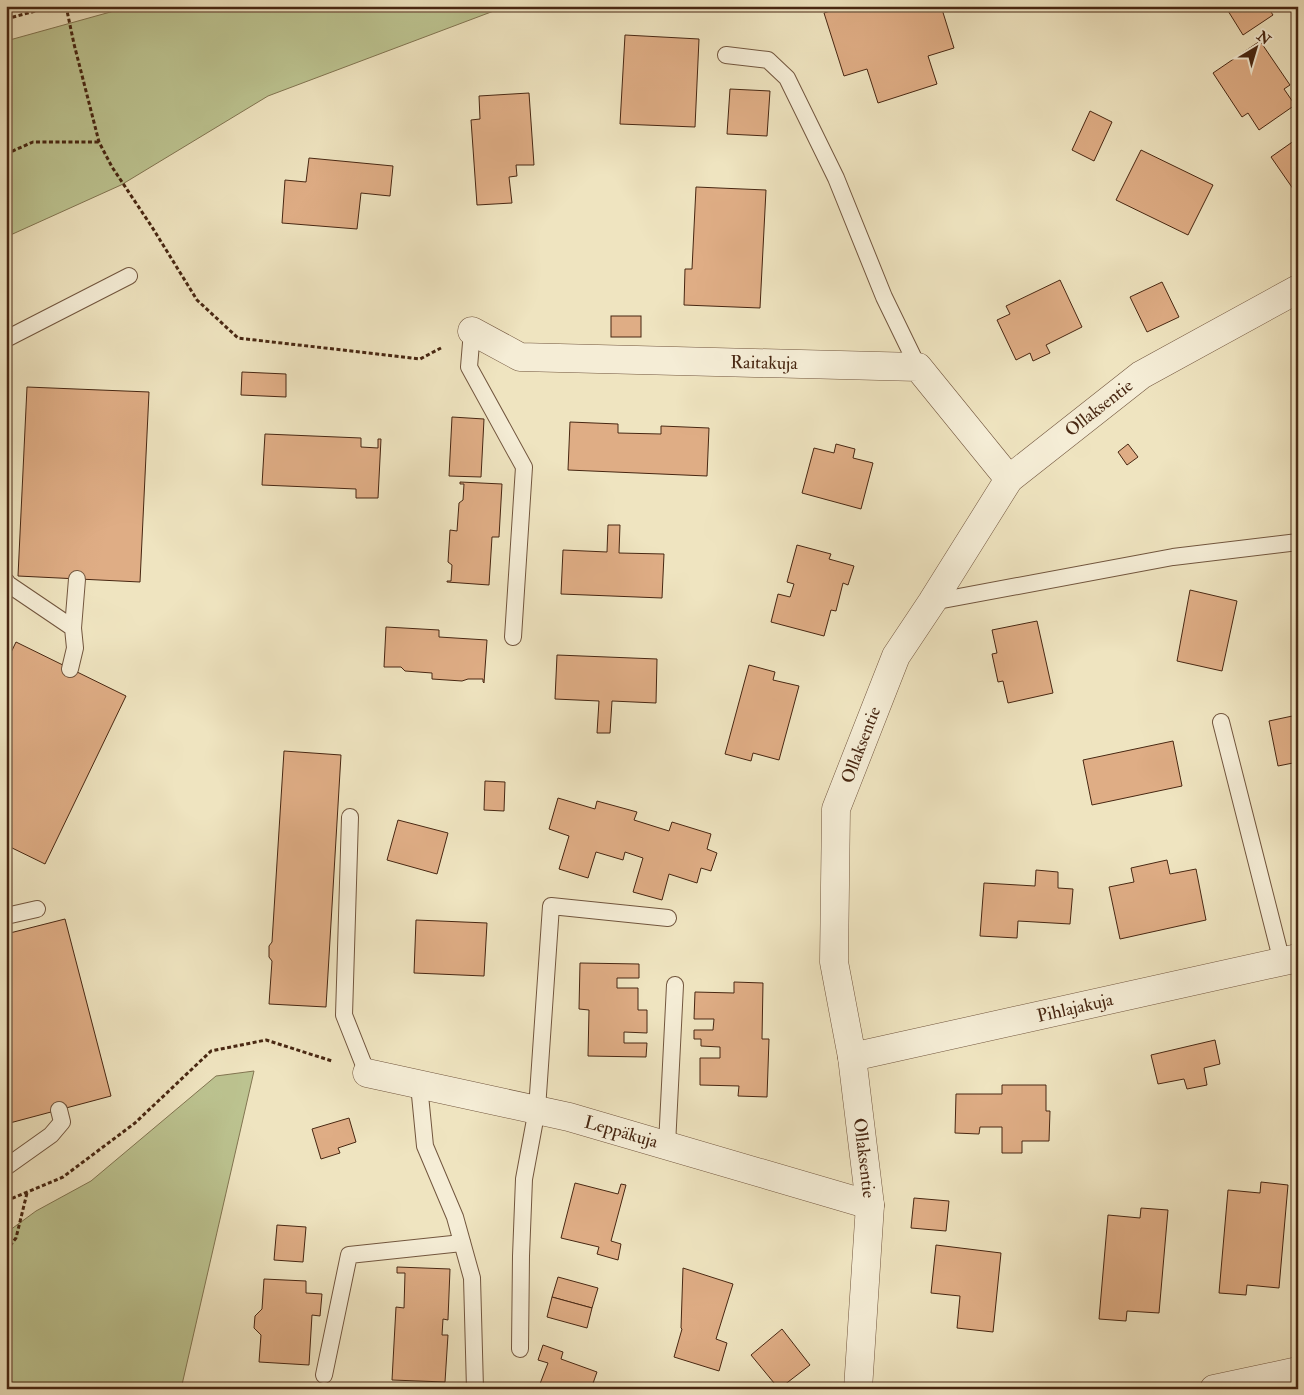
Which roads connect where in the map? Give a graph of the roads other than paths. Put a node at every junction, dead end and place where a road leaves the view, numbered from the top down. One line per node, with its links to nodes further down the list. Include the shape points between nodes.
1 (726, 55): 6 (lane, via 768,60 787,78 836,178)
2 (129, 276): 5 (lane)
3 (1298, 289): 7 (street, Ollaksentie, via 1142,375)
4 (472, 331): 6 (street, Raitakuja, via 520,357); 13 (lane, via 469,367 524,467)
5 (6, 339)
6 (918, 367): 7 (street)
7 (1009, 479): 11 (street, Ollaksentie)
8 (1298, 542): 11 (lane, via 1173,557)
9 (77, 579): 12 (lane)
10 (6, 581): 12 (lane)
11 (932, 602): 22 (street, Ollaksentie, via 896,656 836,809 834,962)
12 (73, 628): 14 (lane, via 75,648)
13 (513, 637)
14 (70, 669)
15 (1221, 722): 20 (lane)
16 (350, 818): 23 (lane, via 344,1015)
17 (37, 909): 18 (lane)
18 (6, 916)
19 (668, 918): 25 (lane, via 551,906)
20 (1290, 960): 22 (street, Pihlajakuja)
21 (675, 985): 27 (lane)
22 (852, 1057): 29 (street, Ollaksentie)
23 (367, 1073): 24 (street, Leppäkuja)
24 (419, 1085): 25 (street, Leppäkuja); 30 (lane, via 425,1146 455,1217)
25 (536, 1109): 27 (street, Leppäkuja); 31 (lane, via 524,1179)
26 (59, 1110): 28 (lane, via 62,1122 51,1135)
27 (667, 1145): 29 (street, Leppäkuja)
28 (6, 1167)
29 (870, 1205): 35 (street, Ollaksentie)
30 (462, 1243): 33 (lane, via 349,1256); 34 (lane, via 472,1278)
31 (520, 1349)
32 (1298, 1371): 36 (street)
33 (324, 1375)
34 (475, 1389)
35 (858, 1389)
36 (1214, 1389)

